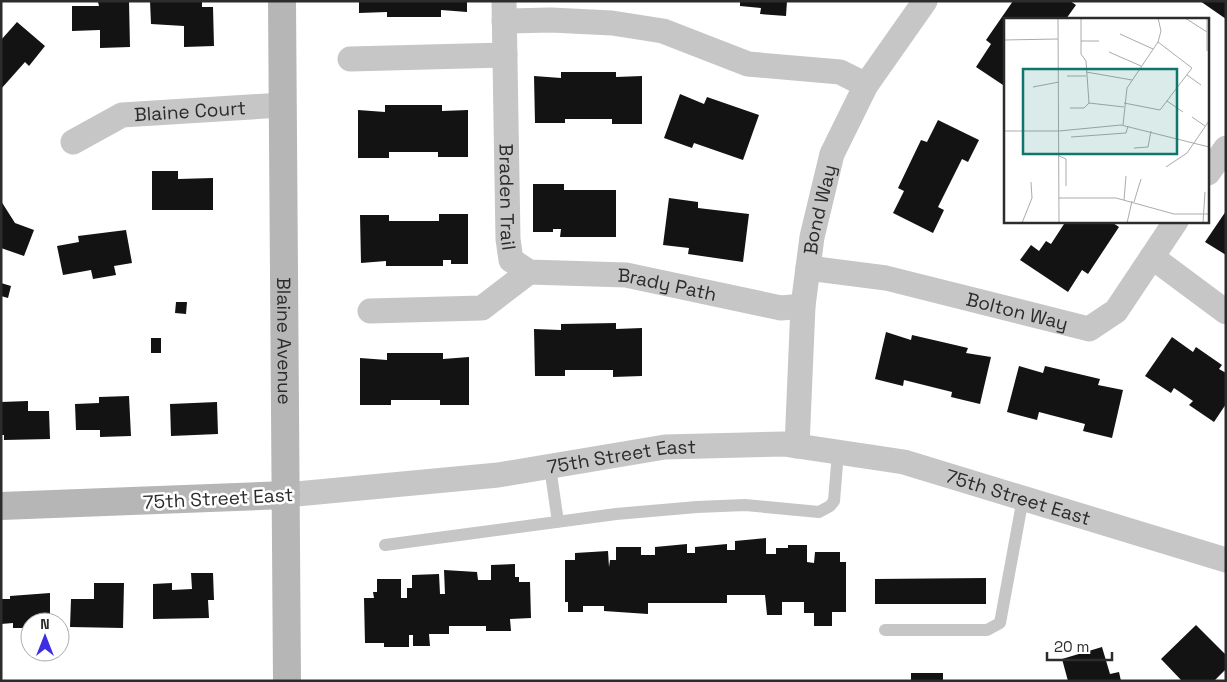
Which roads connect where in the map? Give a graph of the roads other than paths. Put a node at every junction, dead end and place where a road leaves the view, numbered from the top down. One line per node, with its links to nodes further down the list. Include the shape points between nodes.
1 (282, 1): 7 (street, Blaine Avenue)
2 (925, 1): 6 (street, Bond Way)
3 (504, 11): 4 (street, Braden Trail); 6 (street, via 551,20 612,23 663,31 748,64 840,72)
4 (505, 55): 5 (street); 14 (street, Braden Trail, via 508,239 511,260)
5 (350, 59)
6 (866, 85): 13 (street, Bond Way, via 832,154)
7 (282, 105): 8 (street, Blaine Court, via 122,115); 21 (street, Blaine Avenue)
8 (73, 142)
9 (1226, 148): 10 (street)
10 (1210, 169)
11 (1175, 222): 12 (street, Bolton Way)
12 (1152, 257): 13 (street, Bolton Way, via 1116,311 1089,329 886,278); 17 (street)
13 (808, 268): 15 (street, Bond Way)
14 (529, 272): 15 (street, Brady Path, via 626,275 781,308); 16 (street, Braden Trail, via 482,308)
15 (803, 306): 18 (street, Bond Way)
16 (370, 311)
17 (1226, 312)
18 (797, 446): 19 (street, 75th Street East); 20 (street, 75th Street East, via 665,447)
19 (838, 452): 22 (street, 75th Street East, via 904,462); 24 (lane, via 834,501 819,512 745,505 625,513)
20 (550, 467): 21 (street, 75th Street East); 24 (lane)
21 (286, 496): 23 (street, 75th Street East); 28 (street, Blaine Avenue)
22 (1023, 498): 26 (street, 75th Street East); 27 (lane, via 1000,623 987,630)
23 (1, 506)
24 (558, 522): 25 (lane)
25 (385, 545)
26 (1226, 560)
27 (885, 630)
28 (287, 681)

